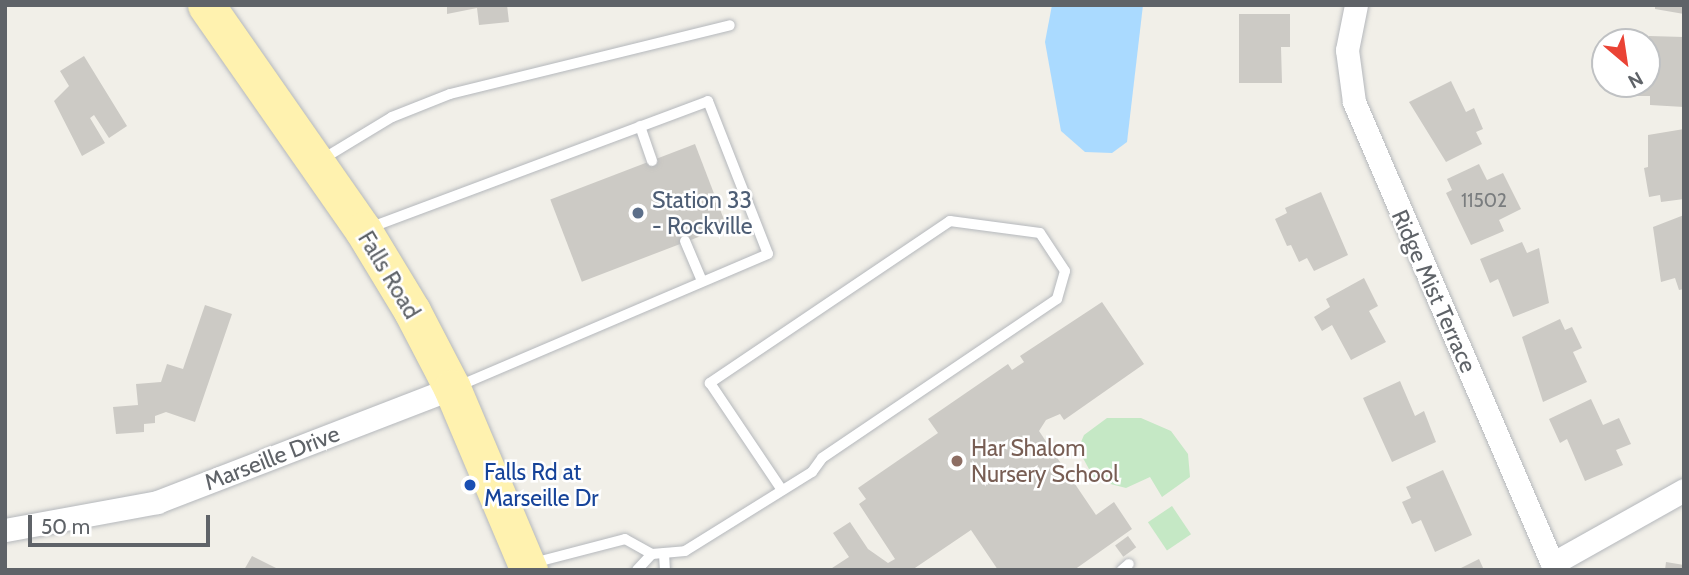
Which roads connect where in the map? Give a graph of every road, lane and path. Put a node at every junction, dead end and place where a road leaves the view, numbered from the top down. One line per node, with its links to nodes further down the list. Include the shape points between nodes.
1 (206, 5): 6 (main road, Falls Road)
2 (1356, 5): 17 (street, Ridge Mist Terrace, via 1347,50 1354,102)
3 (730, 25): 6 (lane, via 450,94 392,117)
4 (640, 126): 5 (lane); 7 (lane); 9 (lane, via 708,101 768,254)
5 (652, 161)
6 (317, 162): 7 (main road, Falls Road)
7 (363, 230): 10 (main road, Falls Road)
8 (685, 241): 9 (lane)
9 (702, 281): 10 (lane)
10 (452, 388): 13 (street, Marseille Drive, via 157,502); 16 (main road, Falls Road)
11 (782, 490): 11 (lane, via 710,383 950,221 1040,233 1065,271 1057,299); 14 (lane, via 685,551)
12 (1684, 490): 17 (street)
13 (5, 530)
14 (664, 553): 15 (lane); 19 (lane)
15 (652, 554): 16 (lane, via 625,539); 18 (lane)
16 (528, 567)
17 (1554, 567)
18 (637, 570)
19 (665, 570)

